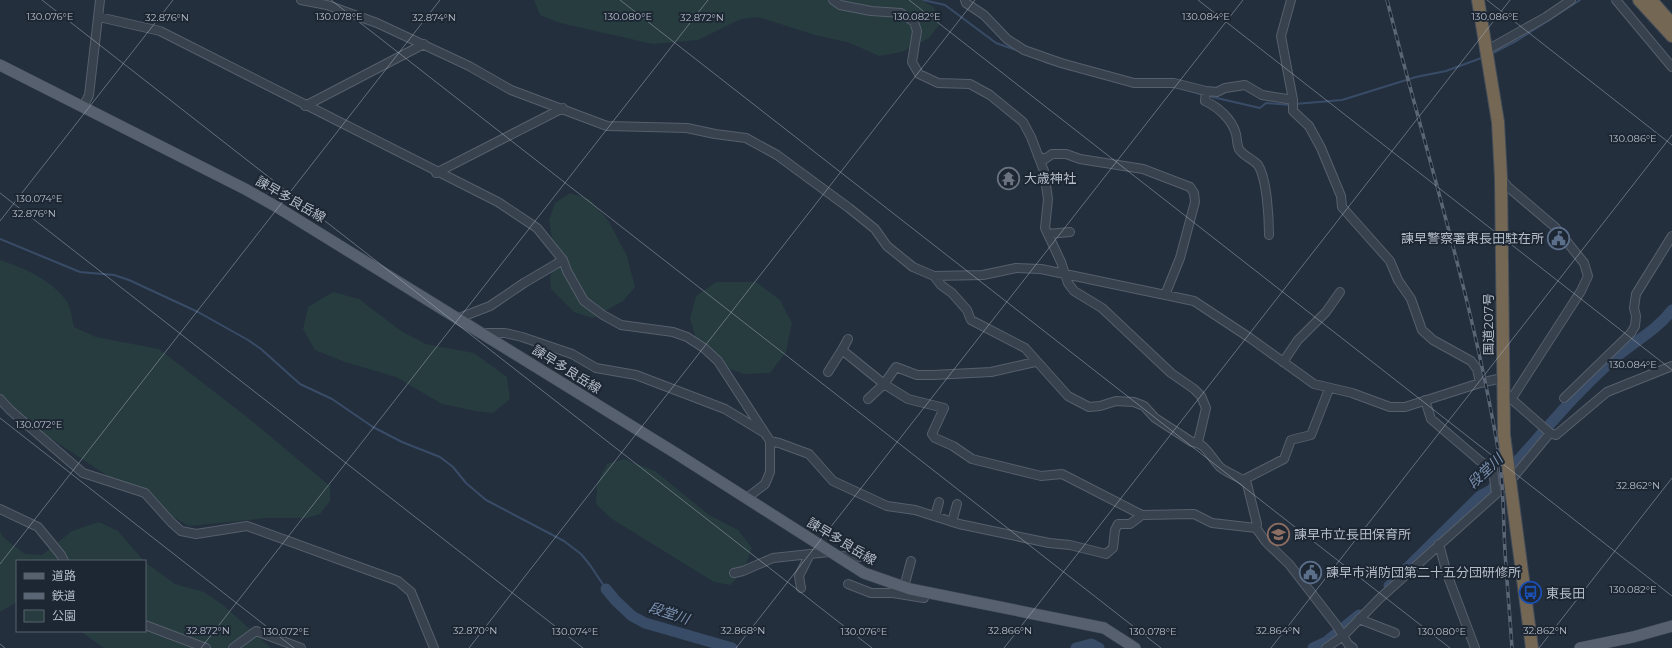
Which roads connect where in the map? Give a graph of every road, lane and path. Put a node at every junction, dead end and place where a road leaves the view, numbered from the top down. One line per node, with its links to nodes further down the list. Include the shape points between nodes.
1 (100, 0): 11 (street)
2 (301, 0): 14 (street, via 327,4)
3 (833, 0): 23 (street, via 840,5 871,11 901,13 914,22 917,30 912,62 919,74 938,83 970,84 990,95 1023,122)
4 (965, 0): 18 (street, via 1007,39 1024,50 1134,83 1174,83)
5 (1291, 0): 19 (street, via 1281,36)
6 (1478, 0): 15 (highway, 国道207号)
7 (1571, 0): 15 (street)
8 (1616, 0): 17 (street)
9 (1639, 0): 13 (highway)
10 (1651, 0): 12 (highway)
11 (99, 17): 20 (street, via 160,31); 21 (street, via 90,95)
12 (1672, 24)
13 (1672, 36)
14 (424, 44): 20 (street); 22 (street, via 511,90)
15 (1488, 54): 25 (highway, 国道207号, via 1498,122)
16 (0, 65): 21 (main road, 諫早多良岳線)
17 (1672, 67)
18 (1206, 96): 19 (street, via 1225,88 1245,85 1262,95); 28 (street, via 1217,106 1236,132 1239,148 1261,171)
19 (1293, 103): 44 (street, via 1293,111 1309,126 1321,148 1341,196 1342,207 1390,261 1410,299 1422,330 1433,340 1471,361 1477,369)
20 (305, 106): 24 (street)
21 (83, 107): 35 (main road, 諫早多良岳線, via 277,207)
22 (563, 108): 24 (street); 32 (street, via 607,126 687,128 746,138 777,155 849,208 875,229 886,246 913,267)
23 (1038, 156): 27 (street, via 1044,171 1048,199 1045,228); 34 (street, via 1045,159 1052,154 1066,154 1080,159 1143,169 1190,187 1195,202 1180,258)
24 (436, 173): 30 (street, via 498,202 537,228)
25 (1501, 178): 43 (highway, 国道207号); 47 (street, via 1508,187 1555,226 1584,263 1588,276 1581,291)
26 (1070, 232): 27 (street)
27 (1048, 234): 31 (street, via 1062,262)
28 (1269, 235)
29 (1672, 236): 50 (street, via 1636,294 1635,326)
30 (564, 260): 35 (street, via 490,306); 53 (street, via 567,271 584,301 602,315 621,325 673,332 704,348 718,361)
31 (1064, 274): 32 (street, via 1041,269 1016,268 983,275); 34 (street); 55 (street, via 1074,291 1102,308 1171,373 1201,396 1206,408)
32 (934, 276): 39 (street, via 967,310 971,320 1025,348)
33 (1340, 292): 40 (street, via 1326,312 1298,340)
34 (1165, 295): 40 (street, via 1194,301)
35 (459, 318): 36 (main road, 諫早多良岳線)
36 (484, 333): 53 (street, via 505,332 572,354 596,368 636,375 725,409); 59 (main road, 諫早多良岳線)
37 (848, 339): 38 (street)
38 (842, 350): 42 (street); 45 (street)
39 (1036, 362): 45 (street, via 991,372 933,375 917,375 896,367); 55 (street, via 1068,396 1089,406 1100,406 1116,401 1134,402 1144,406 1155,418 1192,442)
40 (1283, 362): 46 (street, via 1314,384)
41 (1672, 366): 52 (street, via 1607,392 1556,435)
42 (828, 372)
43 (1502, 378): 44 (street); 47 (highway, 国道207号)
44 (1480, 383): 51 (street)
45 (884, 384): 49 (street); 63 (street, via 908,399 944,408 932,434 972,459 1041,476 1062,474)
46 (1329, 389): 51 (street, via 1352,393 1390,407 1405,407); 57 (street, via 1311,435 1291,440 1284,459)
47 (1507, 396): 52 (street); 56 (highway, 国道207号, via 1504,435)
48 (0, 398): 87 (street, via 10,410 83,473 145,493 181,531 196,534 247,526 398,581 411,592)
49 (868, 398)
50 (1564, 398)
51 (1425, 400): 58 (street, via 1431,419 1493,469)
52 (1550, 433): 56 (street)
53 (765, 434): 54 (street)
54 (770, 441): 59 (street, via 771,458 765,484); 64 (street, via 809,454 833,481 865,496 887,506)
55 (1198, 442): 57 (street, via 1228,473)
56 (1510, 479): 58 (street); 92 (highway, 国道207号)
57 (1243, 480): 66 (street, via 1247,484)
58 (1496, 494): 67 (street)
59 (747, 498): 69 (main road, 諫早多良岳線)
60 (939, 502): 64 (street)
61 (957, 504): 65 (street)
62 (0, 510): 71 (street, via 38,527)
63 (1142, 515): 65 (street, via 1130,524 1118,524 1113,548 1106,554); 66 (street, via 1194,514 1212,523)
64 (935, 516): 65 (street)
65 (952, 522)
66 (1256, 528): 82 (street, via 1266,542 1289,564)
67 (1439, 544): 78 (street); 91 (street, via 1447,574)
68 (810, 554): 69 (street); 73 (street, via 772,558 743,572); 76 (street, via 799,576)
69 (832, 554): 70 (street); 75 (main road, 諫早多良岳線, via 864,573)
70 (867, 557)
71 (64, 560)
72 (911, 561): 75 (street)
73 (734, 573)
74 (848, 584): 77 (street, via 871,593 893,592 924,598)
75 (904, 587): 77 (main road, 諫早多良岳線)
76 (801, 588)
77 (926, 592): 88 (main road, 諫早多良岳線, via 1104,628)
78 (1359, 619): 81 (street); 82 (street)
79 (146, 625): 84 (street)
80 (1672, 626): 83 (main road)
81 (1395, 633)
82 (1343, 636): 89 (street); 90 (street)
83 (1633, 637): 93 (main road); 94 (main road)
84 (206, 648)
85 (233, 648): 86 (street, via 256,631)
86 (301, 648)
87 (434, 648)
88 (1135, 648)
89 (1326, 648)
90 (1353, 648)
91 (1475, 648)
92 (1532, 648)
93 (1580, 648)
94 (1636, 648)

